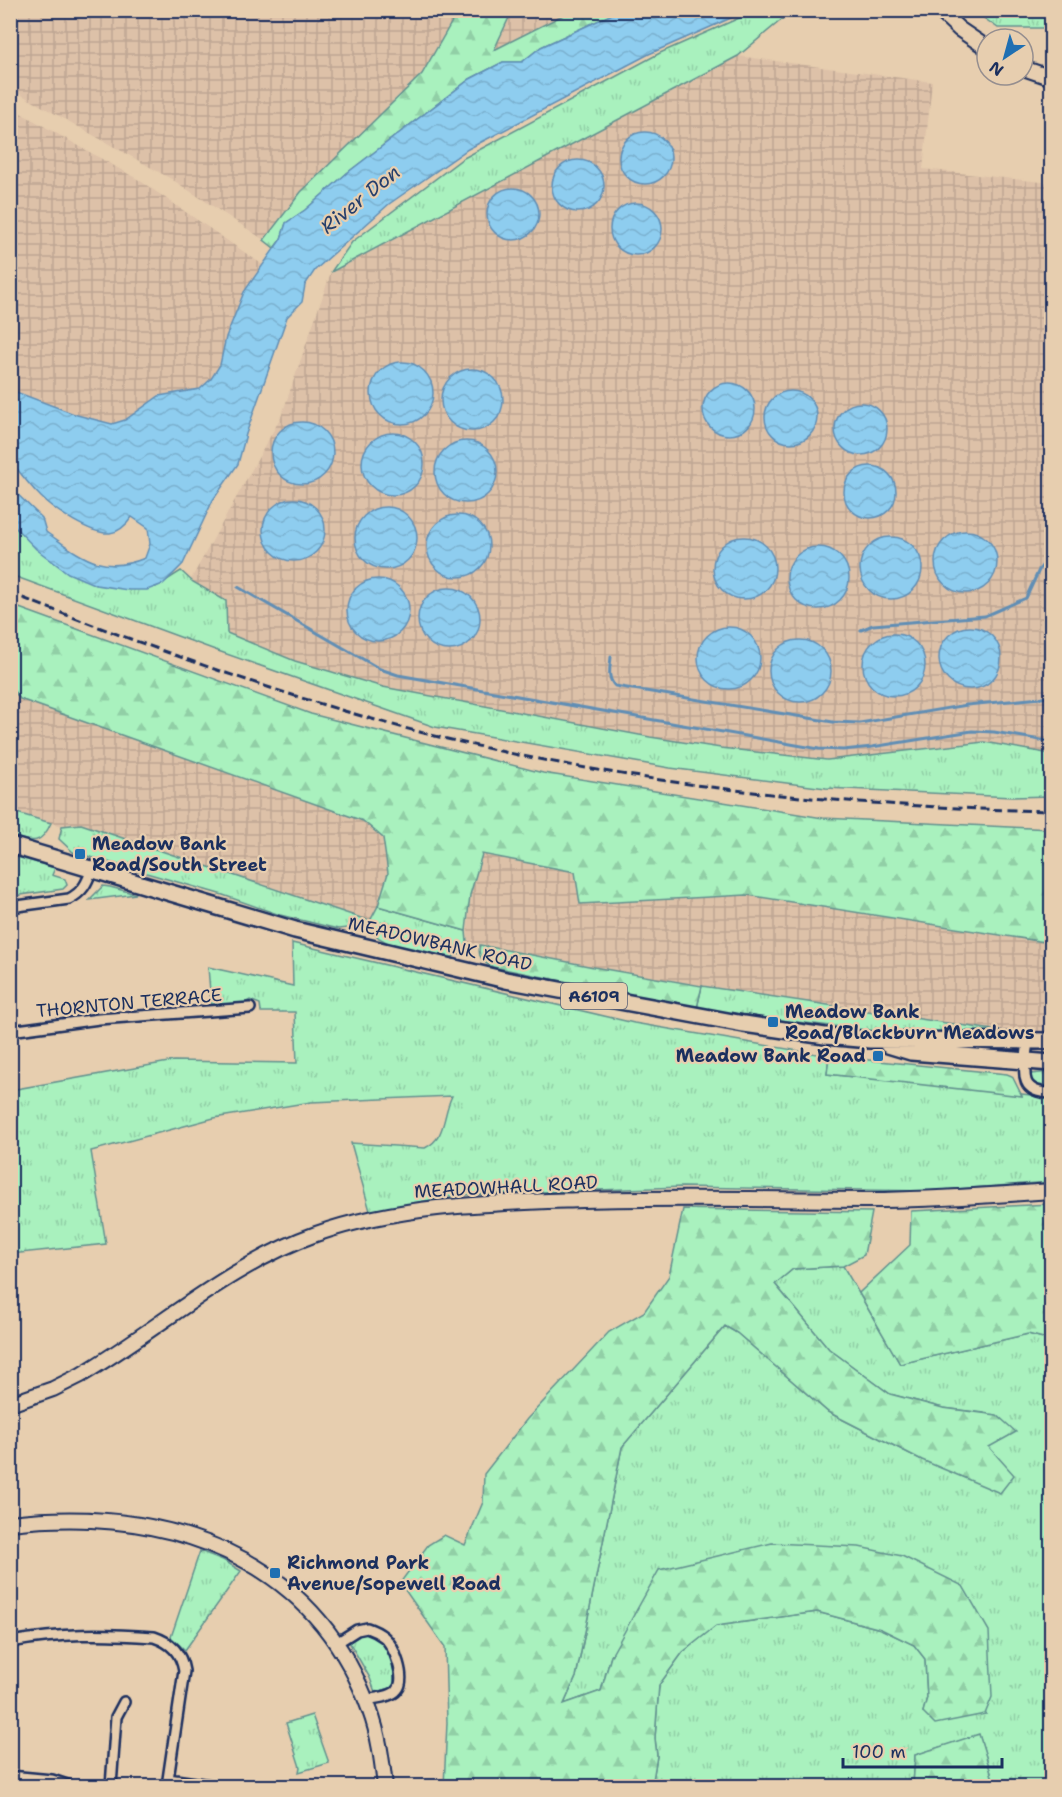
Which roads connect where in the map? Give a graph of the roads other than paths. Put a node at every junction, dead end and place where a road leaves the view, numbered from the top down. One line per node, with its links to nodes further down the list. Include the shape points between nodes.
1 (939, 10): 2 (street)
2 (975, 40)
3 (1035, 72): 4 (street)
4 (1052, 78)
5 (10, 845): 6 (main road, MEADOWBANK ROAD / A6109)
6 (92, 869): 7 (street, via 87,882 69,899); 10 (main road, MEADOWBANK ROAD / A6109, via 295,930 506,980 744,1024)
7 (10, 907)
8 (250, 1008): 9 (street, THORNTON TERRACE, via 99,1019)
9 (10, 1031)
10 (870, 1040): 11 (main road, A6109); 13 (main road, A6109, via 911,1052)
11 (1028, 1040): 12 (main road, A6109); 13 (street)
12 (1052, 1041)
13 (1026, 1062): 14 (main road, A6109); 15 (street, via 1027,1086)
14 (1052, 1064)
15 (1052, 1094)
16 (1052, 1191): 17 (street, MEADOWHALL ROAD, via 886,1200 674,1197 543,1201 445,1206 378,1217 316,1234 262,1257 81,1375)
17 (10, 1404)
18 (10, 1523): 20 (street, via 104,1521 206,1542 273,1577 314,1616)
19 (10, 1641): 24 (street, via 104,1634 154,1637 175,1649 184,1671)
20 (335, 1644): 21 (street); 21 (street, via 367,1628 385,1637 392,1646 399,1687 394,1693)
21 (365, 1700): 28 (street, via 379,1743)
22 (124, 1702): 26 (street, via 116,1717)
23 (10, 1776): 25 (street)
24 (167, 1783): 27 (street)
25 (70, 1786)
26 (111, 1786)
27 (217, 1786)
28 (385, 1786)

